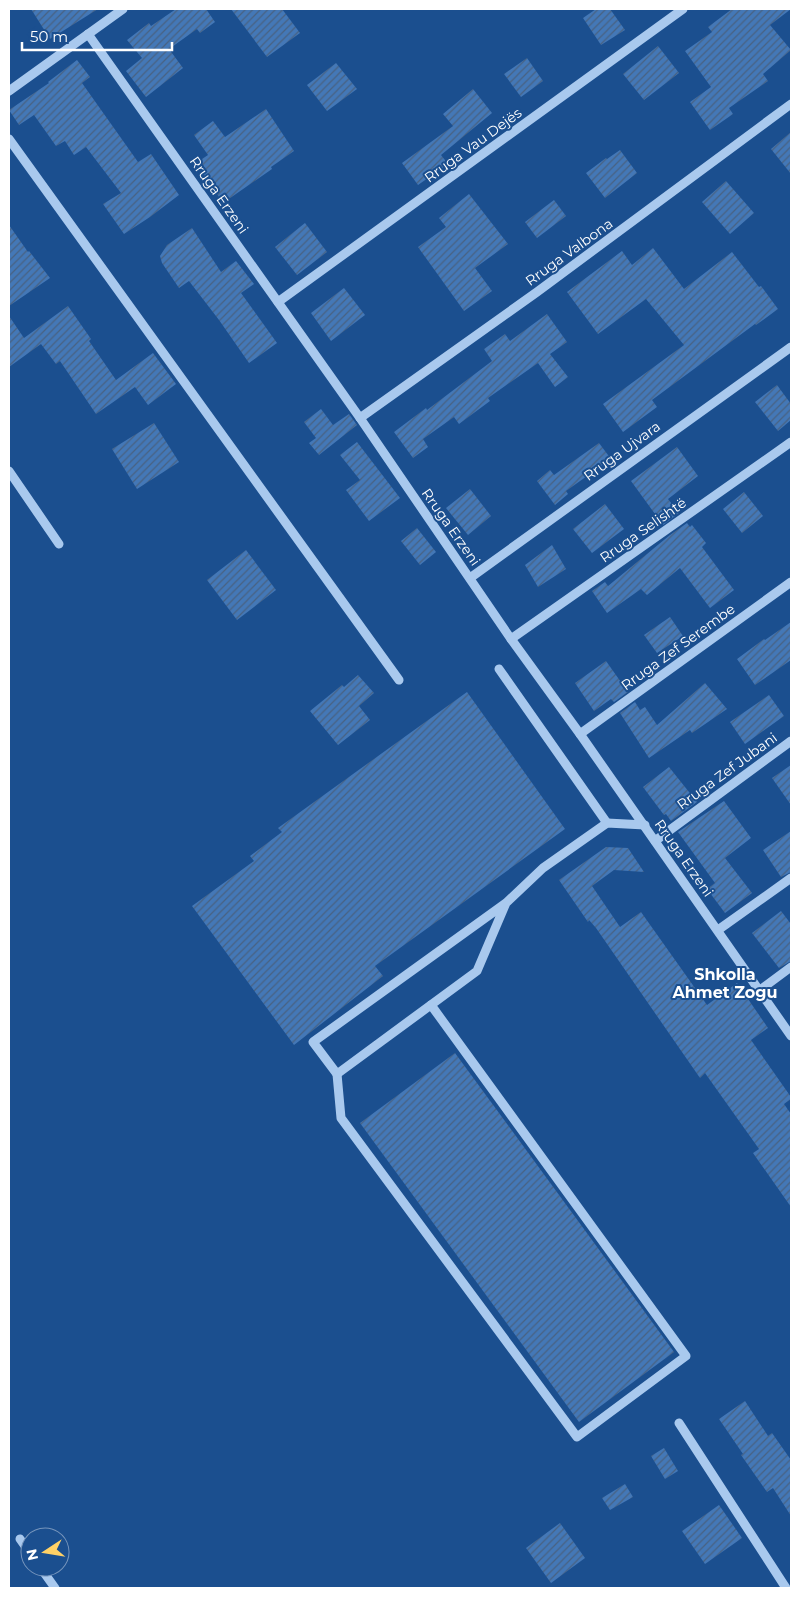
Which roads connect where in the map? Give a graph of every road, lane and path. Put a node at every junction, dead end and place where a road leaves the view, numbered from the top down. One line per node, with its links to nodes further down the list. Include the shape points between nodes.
1 (123, 9): 3 (street)
2 (683, 9): 7 (street, Rruga Vau Dejës)
3 (88, 34): 4 (street); 7 (street, Rruga Erzeni)
4 (9, 91)
5 (791, 104): 9 (street, Rruga Valbona)
6 (9, 139): 17 (street)
7 (278, 302): 9 (street, Rruga Erzeni)
8 (791, 347): 13 (street, Rruga Ujvara)
9 (360, 418): 13 (street, Rruga Erzeni)
10 (791, 442): 15 (street, Rruga Selishtë)
11 (9, 471): 12 (street)
12 (60, 544)
13 (470, 578): 15 (street, Rruga Erzeni)
14 (791, 582): 18 (street, Rruga Zef Serembe)
15 (511, 639): 18 (street, Rruga Erzeni)
16 (499, 669): 20 (street)
17 (399, 680)
18 (580, 734): 21 (street, Rruga Erzeni)
19 (791, 741): 22 (street, Rruga Zef Jubani)
20 (607, 823): 21 (street); 24 (street, via 543,868)
21 (645, 825): 22 (street, Rruga Erzeni)
22 (655, 841): 25 (street, Rruga Erzeni)
23 (791, 878): 25 (street)
24 (506, 903): 28 (street, via 476,971); 30 (street, via 313,1042)
25 (718, 930): 27 (street, Rruga Erzeni)
26 (791, 967): 27 (street)
27 (760, 990): 29 (street, Rruga Erzeni)
28 (431, 1005): 30 (street); 30 (street, via 686,1356 577,1437 341,1118)
29 (791, 1036)
30 (336, 1074)
31 (678, 1422): 34 (street)
32 (47, 1577): 33 (street)
33 (55, 1588)
34 (786, 1588)

